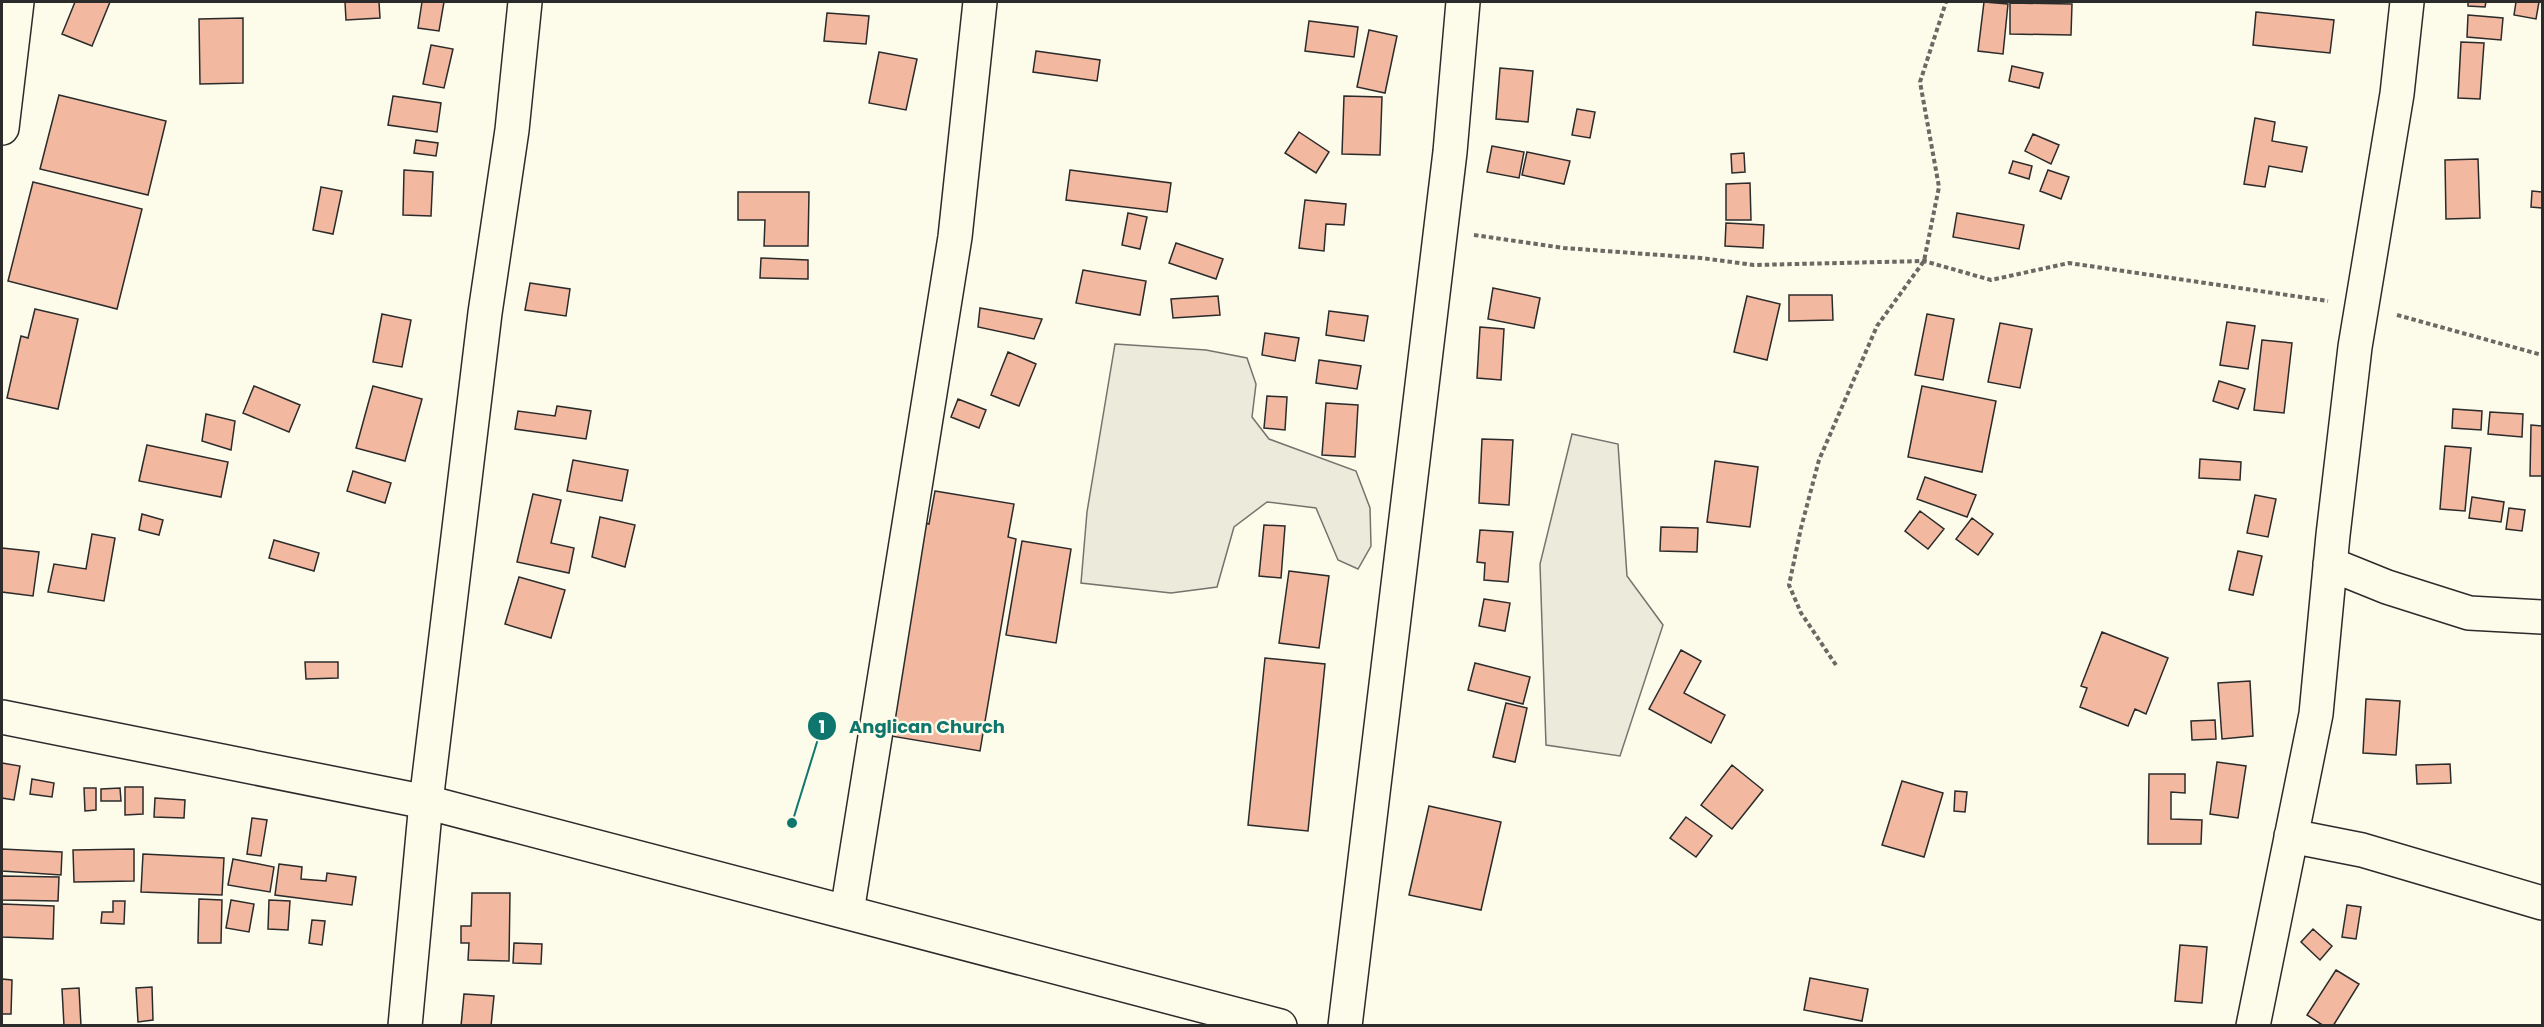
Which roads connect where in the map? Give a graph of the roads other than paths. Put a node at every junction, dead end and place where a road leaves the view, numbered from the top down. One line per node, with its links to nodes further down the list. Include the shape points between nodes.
1 (17, 2): 6 (main road)
2 (525, 2): 10 (main road)
3 (980, 2): 13 (main road, via 955,237)
4 (1463, 2): 16 (main road, via 1450,152)
5 (2407, 2): 7 (main road, via 2397,94 2362,306)
6 (2, 128)
7 (2330, 564): 8 (main road, via 2469,613); 11 (main road, via 2316,714)
8 (2542, 617)
9 (2, 717): 10 (main road)
10 (426, 802): 13 (main road); 14 (main road)
11 (2291, 836): 12 (main road, via 2362,850); 17 (main road)
12 (2542, 903)
13 (847, 912): 15 (main road)
14 (405, 1026)
15 (1280, 1026)
16 (1345, 1026)
17 (2253, 1026)

